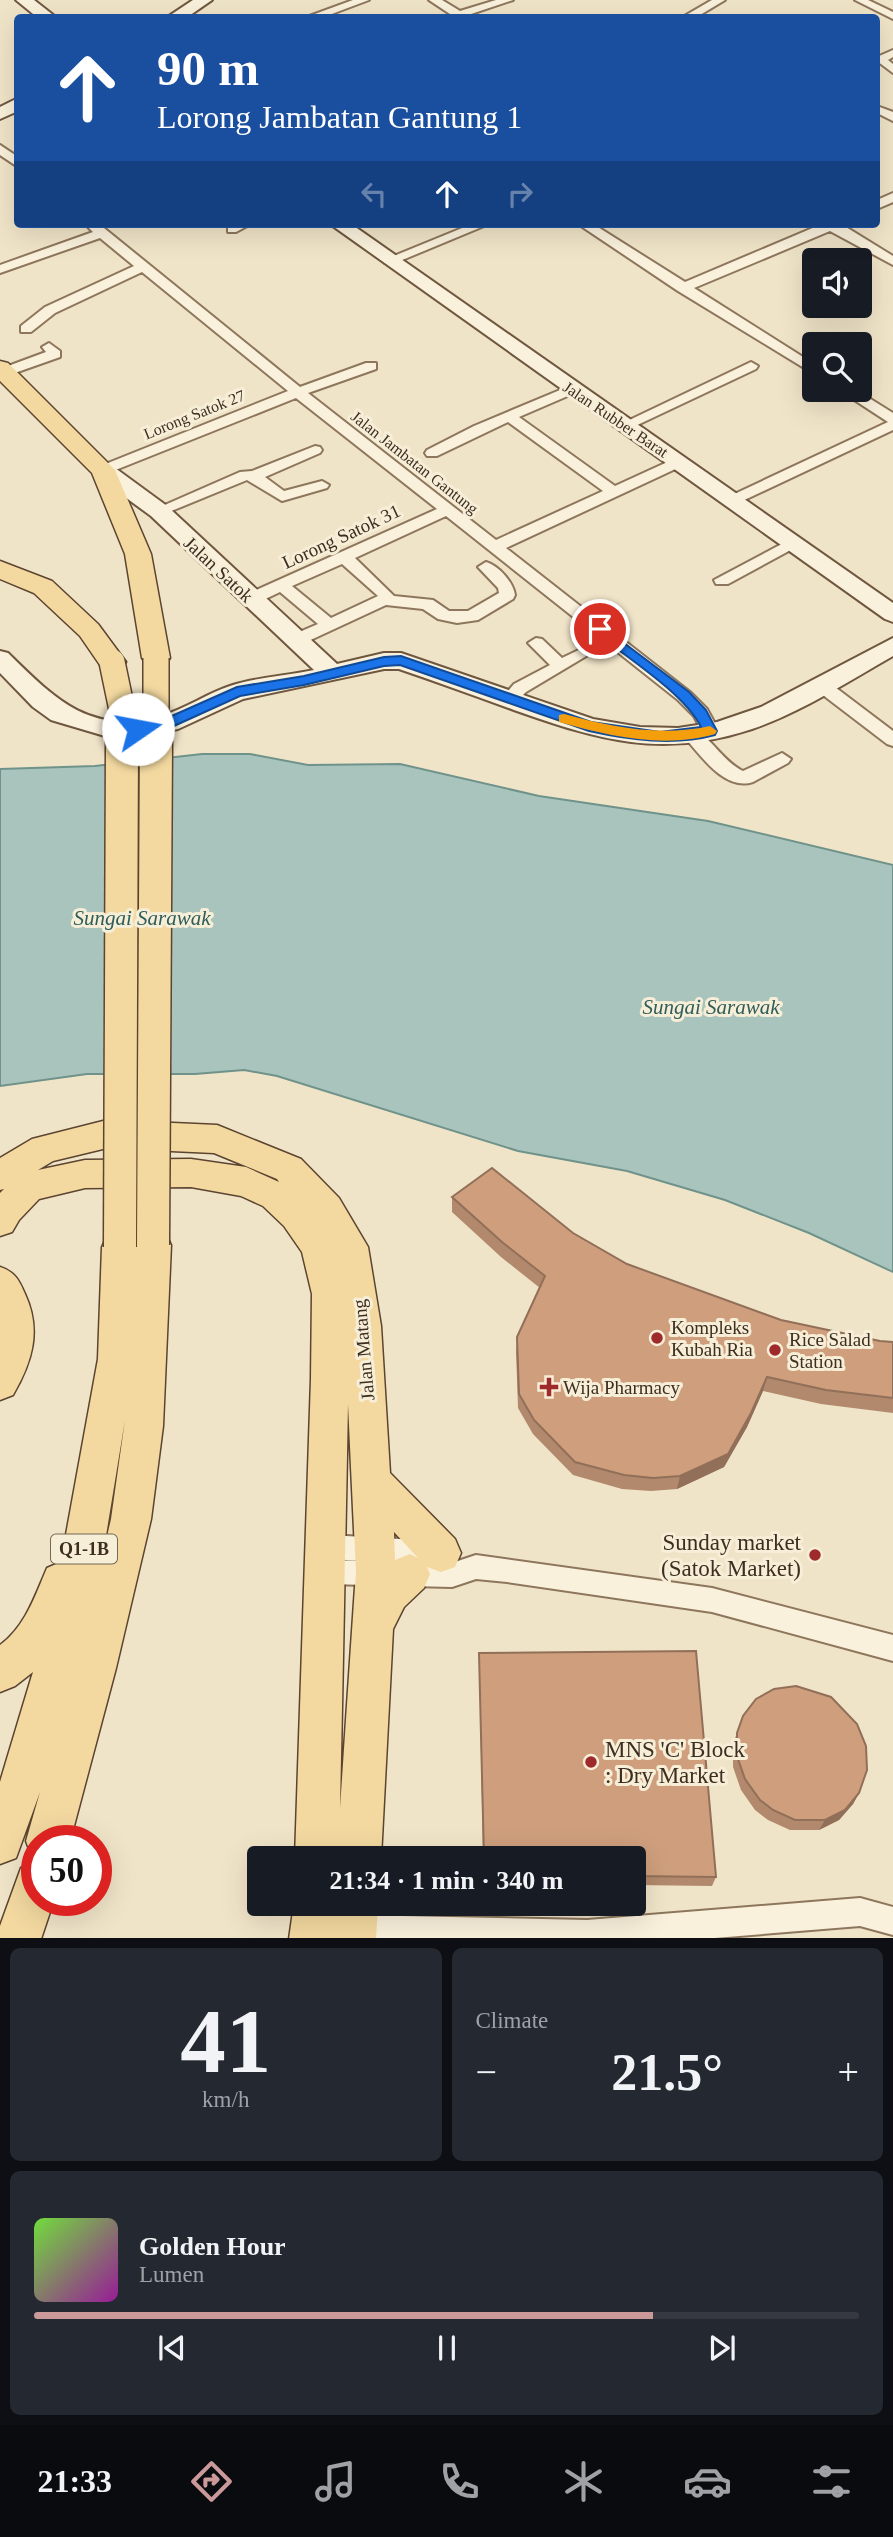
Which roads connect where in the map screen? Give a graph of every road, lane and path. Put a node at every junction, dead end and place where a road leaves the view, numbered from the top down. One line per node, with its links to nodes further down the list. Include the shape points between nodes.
1 (24, 0): 9 (main road)
2 (191, 0): 10 (main road)
3 (204, 0): 11 (main road)
4 (363, 0): 12 (street)
5 (434, 0): 13 (street)
6 (508, 0): 14 (street)
7 (720, 0): 15 (street)
8 (860, 0): 16 (street)
9 (43, 14)
10 (168, 14)
11 (181, 14)
12 (321, 14)
13 (458, 14)
14 (468, 14)
15 (697, 14)
16 (893, 16)
17 (893, 53): 18 (street, via 881,60)
18 (893, 69)
19 (0, 149): 20 (street)
20 (14, 160)
21 (345, 228): 27 (main road, Jalan Rubber Barat)
22 (473, 228): 27 (street)
23 (590, 228): 31 (street)
24 (824, 228): 31 (street)
25 (836, 228): 28 (street)
26 (97, 229): 29 (street, Jalan Jambatan Gantung); 30 (street)
27 (390, 260): 38 (main road, Jalan Rubber Barat)
28 (893, 261)
29 (144, 265): 32 (street, via 50,310); 39 (street, Jalan Jambatan Gantung)
30 (0, 269)
31 (683, 288): 34 (street)
32 (26, 328)
33 (49, 347): 37 (street, via 55,354)
34 (802, 362)
35 (371, 366): 39 (street)
36 (751, 366): 43 (street)
37 (2, 370): 48 (main road, Jalan Satok)
38 (572, 389): 41 (street); 43 (main road, Jalan Rubber Barat)
39 (298, 392): 48 (street, Lorong Satok 27); 53 (street, Jalan Jambatan Gantung)
40 (865, 402): 42 (street)
41 (509, 416): 46 (street); 51 (street)
42 (893, 419)
43 (626, 425): 47 (main road, Jalan Rubber Barat)
44 (893, 425): 52 (street)
45 (314, 450): 49 (street)
46 (432, 453)
47 (678, 462): 51 (street); 52 (main road, Jalan Rubber Barat)
48 (103, 470): 54 (main road, Jalan Satok); 82 (main road, Jalan Satok, bridge, via 138,554 156,659)
49 (254, 476): 50 (street, via 282,496); 54 (street, via 245,475)
50 (322, 485)
51 (614, 492): 56 (street)
52 (733, 500): 55 (main road, Jalan Rubber Barat)
53 (448, 510): 56 (street, Jalan Jambatan Gantung); 57 (street, Lorong Satok 31)
54 (159, 511): 64 (main road, Jalan Satok)
55 (793, 543): 61 (street); 66 (main road, Jalan Rubber Barat)
56 (494, 547): 77 (street, Jalan Jambatan Gantung, via 684,695 701,713)
57 (344, 557): 62 (street, Lorong Satok 31); 65 (street, via 386,595)
58 (0, 559): 63 (main road)
59 (486, 567): 65 (street, via 506,587 507,595 472,616 457,618 427,604)
60 (0, 569): 63 (main road)
61 (722, 580)
62 (282, 586): 64 (street, Lorong Satok 31); 67 (street)
63 (43, 587): 82 (main road, bridge, via 89,630 112,662 122,710)
64 (251, 600): 68 (main road, Jalan Satok)
65 (384, 600): 67 (street)
66 (893, 614)
67 (327, 623): 68 (street)
68 (296, 639): 74 (main road, Jalan Satok)
69 (536, 643): 73 (street)
70 (893, 646): 75 (main road)
71 (585, 652): 73 (street)
72 (0, 659): 74 (main road, via 60,714 82,723 127,729 169,723 237,692)
73 (559, 664): 76 (street)
74 (332, 673): 76 (main road, via 401,661)
75 (821, 685): 77 (main road, via 753,719); 78 (street)
76 (509, 699): 77 (main road, via 618,733)
77 (701, 733): 79 (street, Jalan Jambatan Gantung, via 730,772 740,778)
78 (893, 740)
79 (782, 759)
80 (0, 1176): 85 (main road, Jalan Matang, via 44,1149 107,1134 216,1139 289,1168 327,1209 350,1247 363,1326)
81 (0, 1222): 87 (main road, Jalan Matang, via 29,1187 85,1174 220,1175 275,1196 296,1215 318,1247 330,1294)
82 (137, 1246): 86 (main road, Q1-1B); 91 (main road, via 144,1426 131,1519)
83 (0, 1283): 84 (main road, via 11,1298 18,1334 15,1353)
84 (0, 1383)
85 (372, 1482): 88 (main road); 88 (main road, Jalan Matang)
86 (91, 1509): 90 (main road, via 48,1616 27,1651); 92 (main road, Q1-1B, via 77,1586 33,1750)
87 (327, 1560): 88 (street); 93 (main road, Jalan Matang)
88 (415, 1563): 89 (street, via 712,1600); 94 (main road, Jalan Matang, via 372,1628)
89 (893, 1648)
90 (0, 1671)
91 (52, 1825)
92 (0, 1842)
93 (317, 1846)
94 (360, 1846)
95 (26, 1916): 99 (main road)
96 (315, 1916): 100 (main road)
97 (893, 1921): 98 (street, via 860,1912 587,1934)
98 (354, 1924)
99 (18, 1938)
100 (312, 1938)

